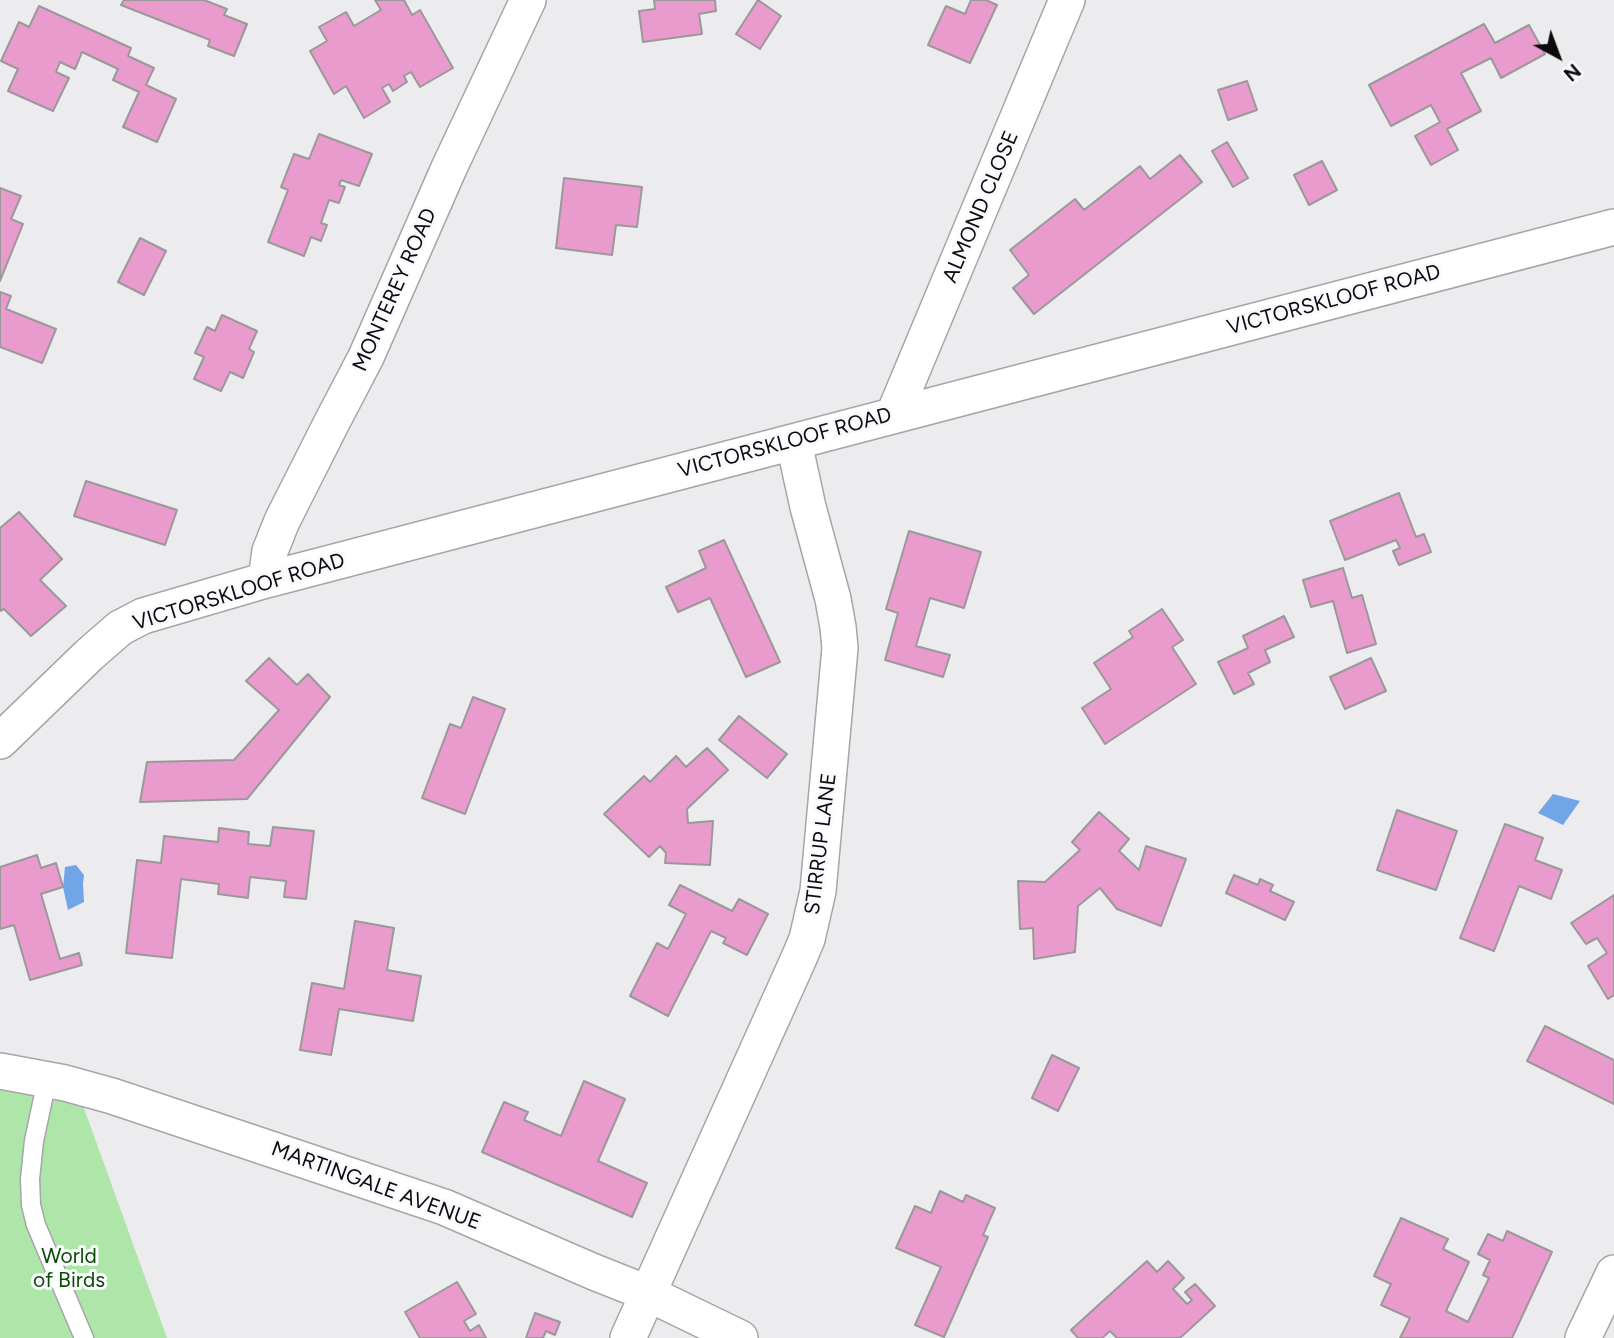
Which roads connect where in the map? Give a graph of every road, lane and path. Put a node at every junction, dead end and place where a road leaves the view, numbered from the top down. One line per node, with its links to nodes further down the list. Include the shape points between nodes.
1 (528, 0): 6 (street, MONTEREY ROAD, via 366,357 282,521 270,551)
2 (1067, 0): 4 (street, ALMOND CLOSE)
3 (1614, 227): 4 (street, VICTORSKLOOF ROAD)
4 (894, 414): 5 (street, VICTORSKLOOF ROAD)
5 (794, 443): 6 (street, VICTORSKLOOF ROAD); 11 (street, STIRRUP LANE, via 833,600 840,648 818,891 799,958)
6 (266, 580): 7 (street, VICTORSKLOOF ROAD, via 132,620 89,654)
7 (0, 741)
8 (0, 1071): 9 (street, MARTINGALE AVENUE)
9 (47, 1080): 11 (street, MARTINGALE AVENUE, via 112,1096 444,1207); 12 (lane, via 34,1142 31,1205)
10 (1614, 1273): 15 (street)
11 (647, 1293): 13 (street, STIRRUP LANE); 14 (street, MARTINGALE AVENUE)
12 (84, 1338)
13 (628, 1338)
14 (740, 1338)
15 (1583, 1338)

